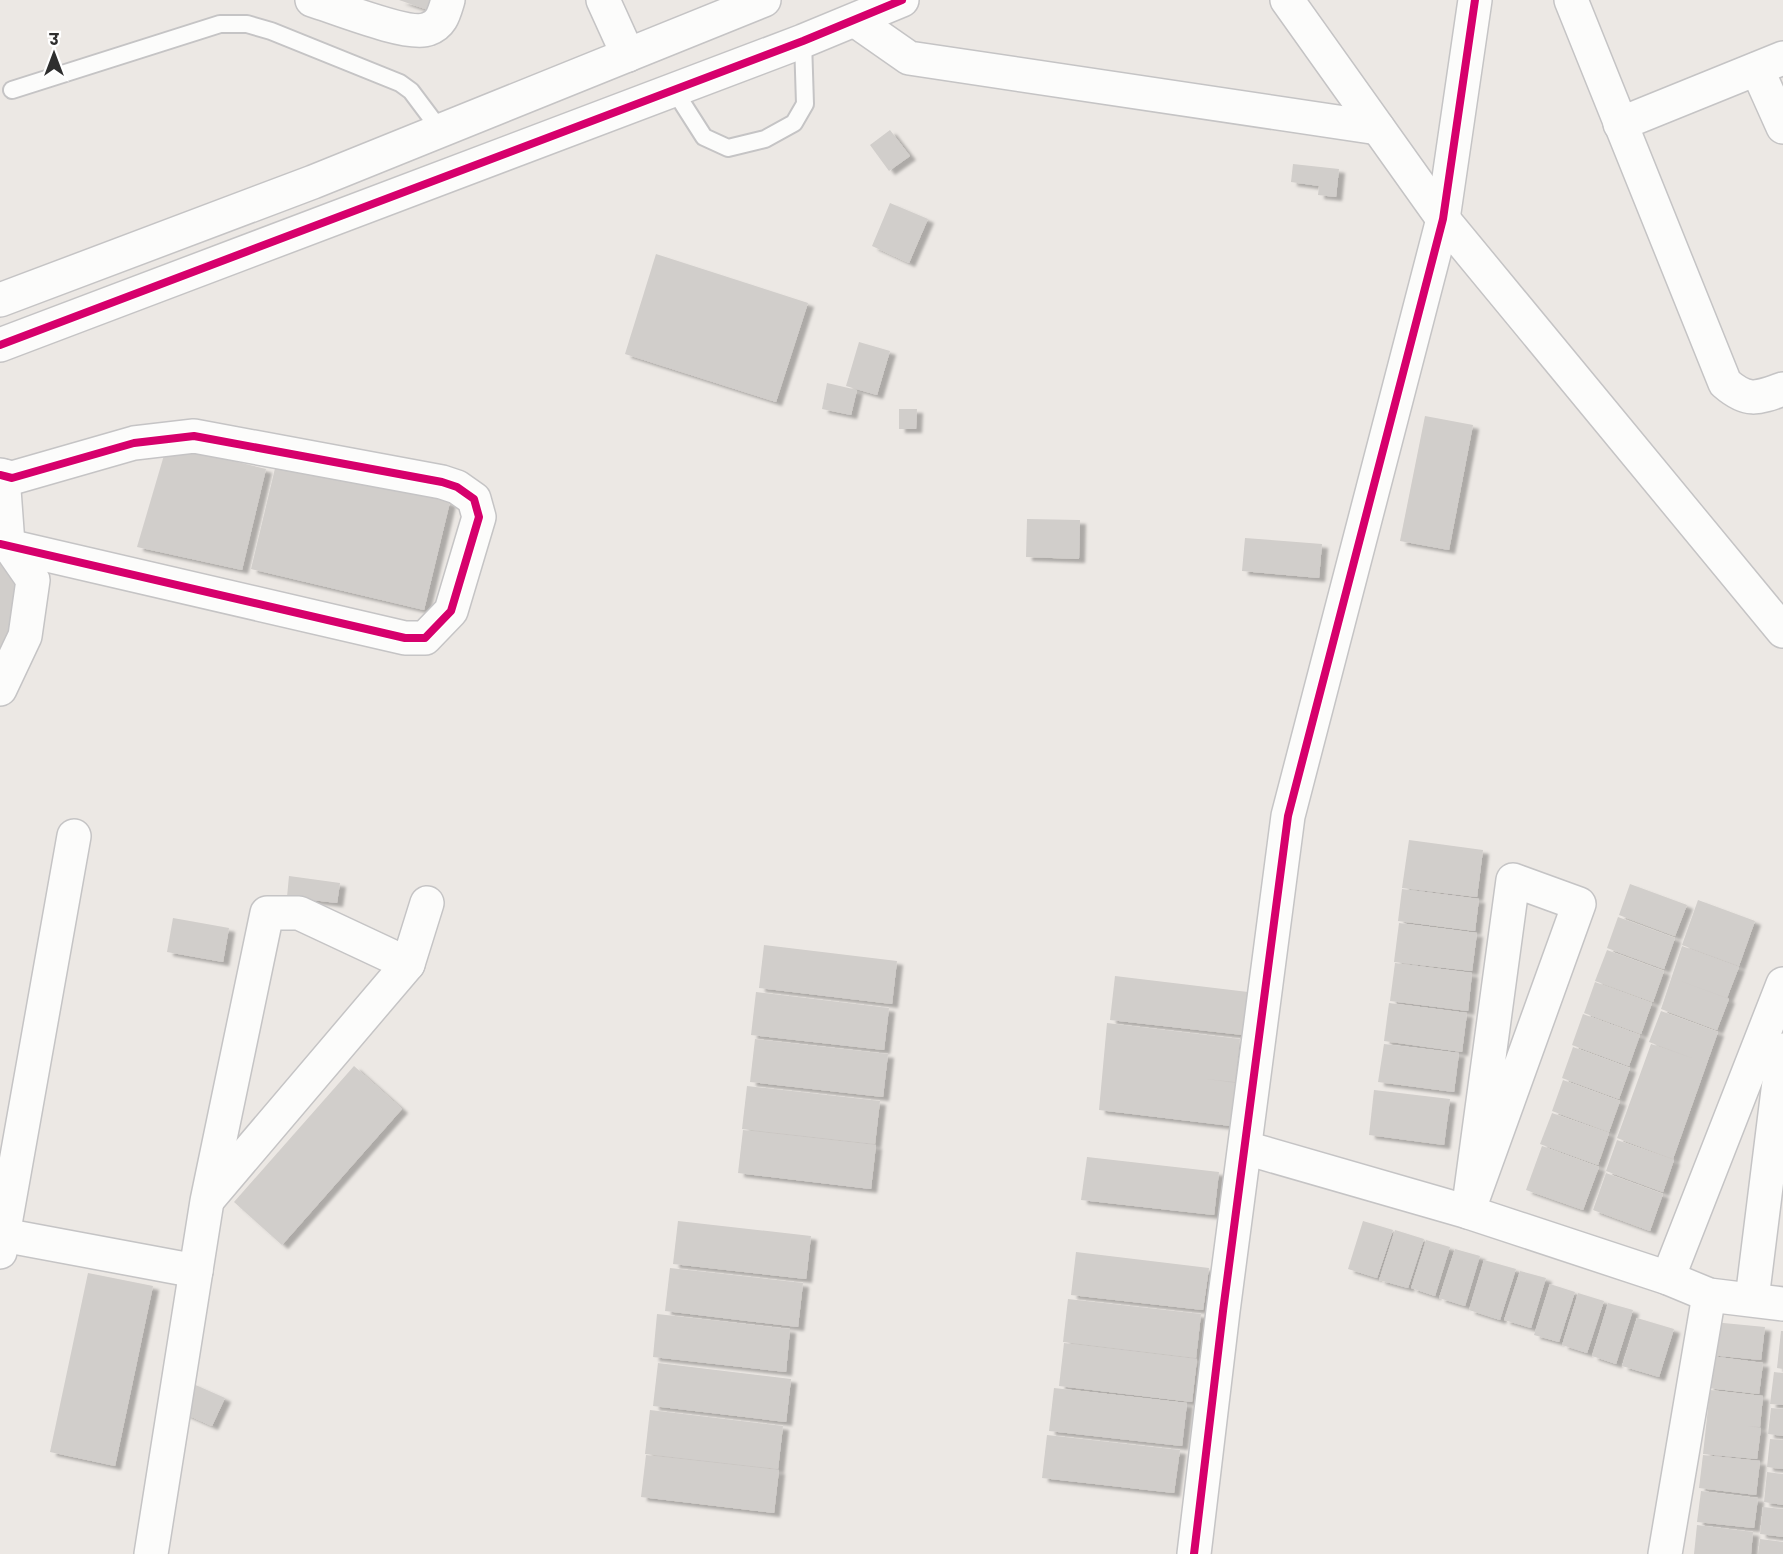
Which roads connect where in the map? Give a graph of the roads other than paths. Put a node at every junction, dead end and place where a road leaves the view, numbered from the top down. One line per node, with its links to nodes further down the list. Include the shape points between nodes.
1 (312, 0): 2 (street, via 409,31 428,30 442,20)
2 (448, 0)
3 (603, 0): 11 (street)
4 (764, 0): 11 (street)
5 (903, 0): 9 (street)
6 (1287, 0): 17 (street)
7 (1475, 0): 19 (street)
8 (1571, 0): 15 (street)
9 (856, 21): 10 (street); 17 (street, via 909,58)
10 (803, 41): 14 (street); 14 (lane, via 805,104 794,123 765,139 728,147 704,137)
11 (628, 55): 18 (street)
12 (1770, 64): 15 (street); 16 (street)
13 (12, 90): 18 (lane, via 220,24 247,24 400,84 411,91)
14 (674, 90): 21 (street)
15 (1620, 124): 22 (street, via 1725,383 1741,396 1761,397)
16 (1783, 127)
17 (1378, 128): 19 (street)
18 (441, 131): 20 (street)
19 (1443, 219): 25 (street); 32 (street, via 1288,816)
20 (0, 300)
21 (0, 345)
22 (1783, 389)
23 (1, 476): 24 (street); 24 (street, via 12,478 46,470 134,443 194,436 442,482 474,499 479,517 451,611 425,638 405,638)
24 (4, 544): 26 (street, via 33,580 25,636)
25 (1783, 631)
26 (0, 689)
27 (74, 836): 35 (street)
28 (427, 903): 29 (street)
29 (408, 964): 33 (street); 33 (street, via 299,913 267,913)
30 (1783, 984): 37 (street)
31 (1783, 1050): 39 (street)
32 (1246, 1148): 34 (street); 41 (street)
33 (207, 1201): 36 (street)
34 (1468, 1212): 34 (street, via 1483,1105 1514,880 1579,904); 37 (street)
35 (2, 1244): 36 (street)
36 (196, 1270): 40 (street)
37 (1668, 1278): 38 (street)
38 (1709, 1295): 39 (street); 42 (street)
39 (1767, 1301)
40 (151, 1554)
41 (1194, 1554)
42 (1665, 1554)

